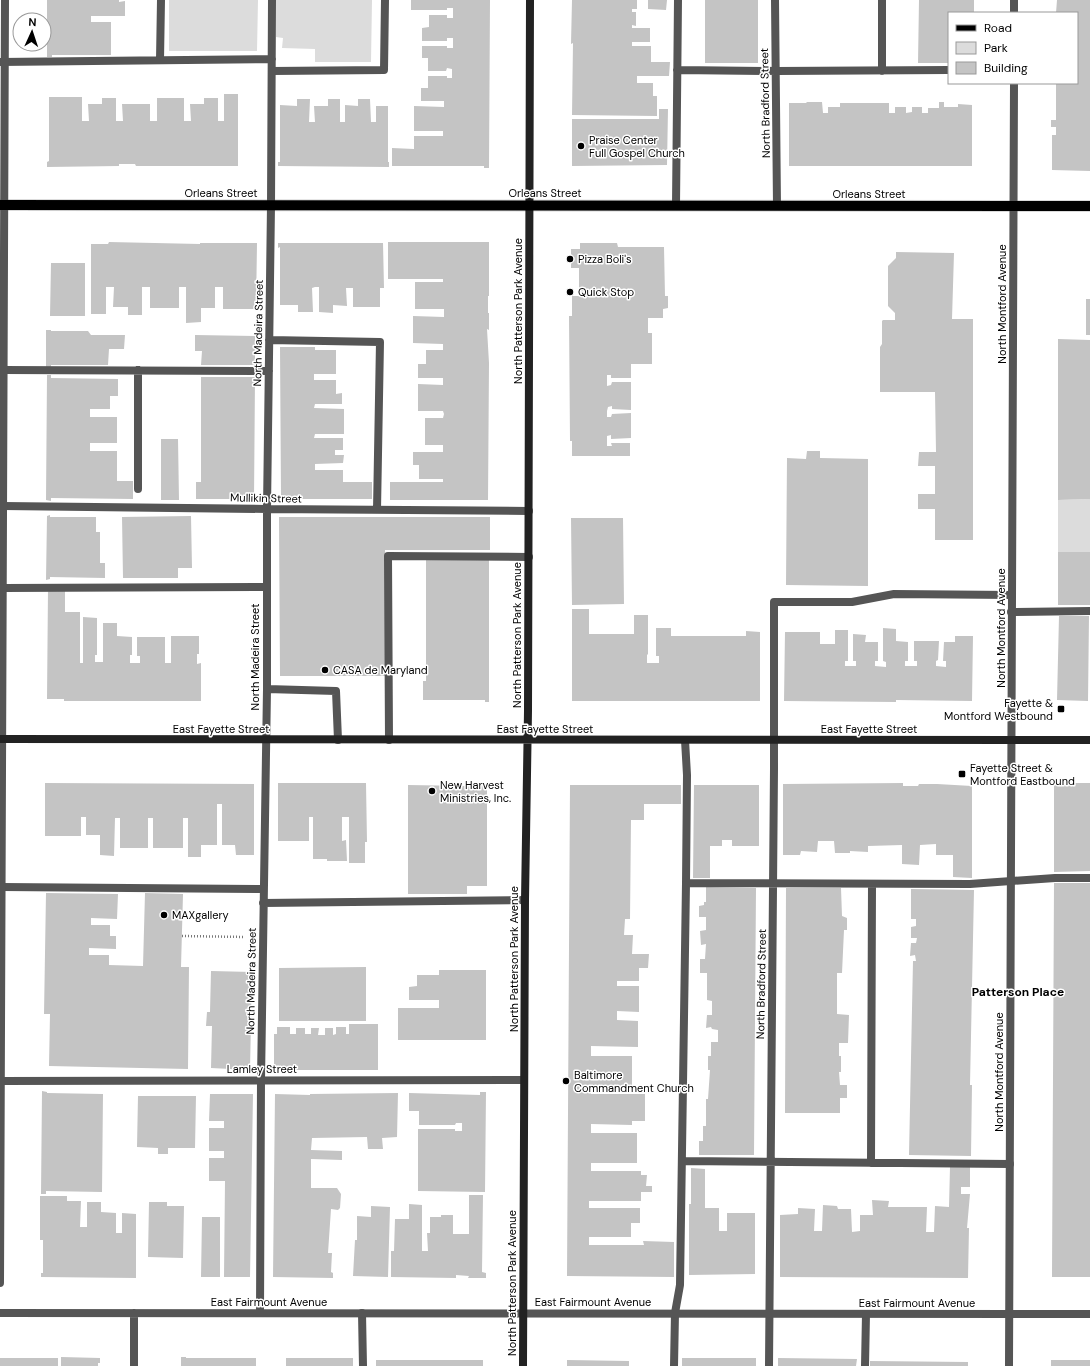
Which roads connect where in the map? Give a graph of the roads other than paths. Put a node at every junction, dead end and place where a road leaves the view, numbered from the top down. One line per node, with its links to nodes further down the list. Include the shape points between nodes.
1 (5, 0): 13 (street)
2 (161, 0): 12 (street)
3 (272, 0): 11 (street, North Madeira Street)
4 (385, 0): 14 (street, via 384,70)
5 (530, 0): 22 (street, North Patterson Park Avenue)
6 (678, 0): 15 (street)
7 (775, 0): 17 (street, North Bradford Street)
8 (882, 0): 18 (street)
9 (1014, 0): 10 (street)
10 (1014, 12)
11 (272, 59): 12 (street); 14 (street, North Madeira Street)
12 (160, 60): 13 (street)
13 (2, 62): 20 (street)
14 (272, 70): 21 (street, North Madeira Street)
15 (677, 70): 17 (street); 23 (street)
16 (948, 70): 18 (street)
17 (776, 71): 18 (street); 24 (street, North Bradford Street)
18 (882, 71)
19 (1014, 84): 25 (street, North Montford Avenue)
20 (2, 205): 21 (main road, Orleans Street); 27 (street)
21 (271, 205): 22 (main road, Orleans Street); 28 (street, North Madeira Street)
22 (529, 205): 23 (main road, Orleans Street); 36 (street, North Patterson Park Avenue)
23 (676, 205): 24 (main road, Orleans Street)
24 (777, 206): 25 (main road, Orleans Street)
25 (1013, 206): 26 (main road, Orleans Street); 41 (street, North Montford Avenue)
26 (1090, 206)
27 (2, 340): 29 (street)
28 (269, 340): 31 (street, North Madeira Street); 35 (street, via 380,342)
29 (3, 370): 30 (street); 33 (street)
30 (138, 370): 31 (street); 32 (street)
31 (269, 371): 34 (street, North Madeira Street)
32 (138, 489)
33 (3, 506): 34 (street, Mullikin Street); 38 (street)
34 (267, 509): 35 (street, Mullikin Street); 39 (street, North Madeira Street)
35 (377, 510): 36 (street, Mullikin Street)
36 (528, 511): 37 (street, North Patterson Park Avenue)
37 (528, 557): 49 (street, via 388,556); 50 (street, North Patterson Park Avenue)
38 (1, 570): 40 (street)
39 (266, 587): 40 (street); 44 (street, North Madeira Street)
40 (3, 588): 45 (street)
41 (1012, 595): 43 (street, North Montford Avenue); 46 (street, North Bradford Street, via 894,594 852,602 774,602)
42 (1090, 611): 43 (street)
43 (1012, 612): 52 (street, North Montford Avenue)
44 (267, 689): 47 (street, North Madeira Street); 48 (street, via 336,691)
45 (1, 739): 47 (street, East Fayette Street); 59 (street)
46 (775, 739): 51 (street, East Fayette Street); 52 (street, East Fayette Street); 57 (street, North Bradford Street)
47 (266, 740): 48 (street, East Fayette Street); 60 (street, North Madeira Street)
48 (338, 740): 49 (street, East Fayette Street)
49 (389, 740): 50 (street, East Fayette Street)
50 (528, 740): 51 (street, East Fayette Street); 61 (street, North Patterson Park Avenue)
51 (685, 740): 56 (street)
52 (1011, 740): 53 (street, East Fayette Street); 55 (street, North Montford Avenue)
53 (1090, 740)
54 (1090, 878): 55 (street)
55 (1010, 881): 58 (street, via 970,884); 70 (street, North Montford Avenue)
56 (686, 883): 57 (street); 67 (street)
57 (773, 884): 58 (street); 68 (street, North Bradford Street)
58 (872, 884): 69 (street)
59 (2, 887): 60 (street); 63 (street)
60 (263, 889): 62 (street, North Madeira Street)
61 (525, 900): 62 (street); 65 (street, North Patterson Park Avenue)
62 (263, 903): 64 (street, North Madeira Street)
63 (1, 930): 66 (street)
64 (261, 1080): 65 (street, Lamley Street); 66 (street, Lamley Street); 74 (street, North Madeira Street)
65 (524, 1080): 76 (street, North Patterson Park Avenue)
66 (1, 1081): 71 (street)
67 (682, 1161): 68 (street); 77 (street, via 680,1284)
68 (771, 1162): 69 (street); 78 (street, North Bradford Street)
69 (871, 1163): 70 (street)
70 (1010, 1164): 80 (street, North Montford Avenue)
71 (0, 1283)
72 (0, 1313): 73 (street, East Fairmount Avenue)
73 (134, 1313): 74 (street, East Fairmount Avenue); 82 (street)
74 (260, 1313): 75 (street, East Fairmount Avenue)
75 (362, 1313): 76 (street, East Fairmount Avenue); 83 (street)
76 (523, 1313): 77 (street, East Fairmount Avenue); 84 (street, North Patterson Park Avenue)
77 (675, 1313): 78 (street, East Fairmount Avenue); 85 (street)
78 (769, 1314): 79 (street, East Fairmount Avenue); 86 (street, North Bradford Street)
79 (866, 1314): 80 (street, East Fairmount Avenue); 87 (street)
80 (1009, 1314): 81 (street, East Fairmount Avenue); 88 (street, North Montford Avenue)
81 (1090, 1314)
82 (134, 1366)
83 (363, 1366)
84 (523, 1366)
85 (674, 1366)
86 (769, 1366)
87 (865, 1366)
88 (1009, 1366)

